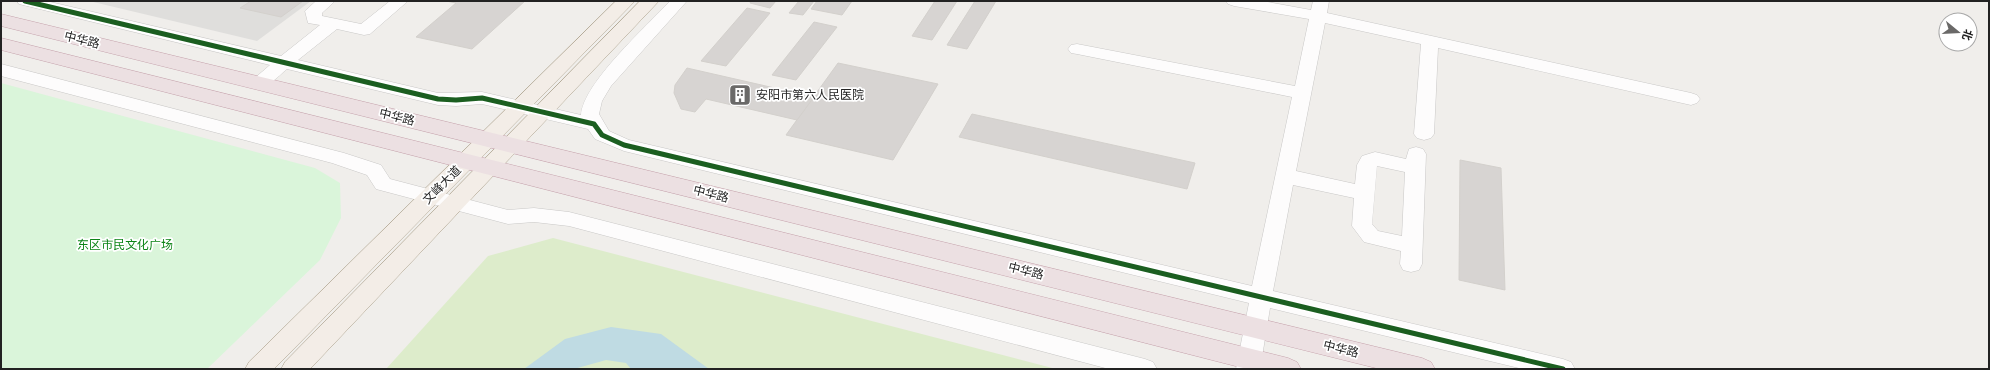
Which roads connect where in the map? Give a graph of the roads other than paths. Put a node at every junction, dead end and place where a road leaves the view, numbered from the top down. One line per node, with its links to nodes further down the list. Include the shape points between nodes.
1 (25, 1): 14 (street)
2 (327, 1): 10 (street, via 313,11 314,19)
3 (400, 1): 10 (street, via 364,30)
4 (626, 1): 19 (main road, 文峰大道)
5 (650, 1): 20 (main road, 文峰大道)
6 (679, 1): 21 (street, via 603,83 593,101 590,114)
7 (1234, 1): 8 (street)
8 (1319, 9): 11 (street); 17 (street)
9 (1, 20): 16 (highway, 中华路)
10 (334, 23): 14 (street)
11 (1430, 41): 18 (street); 22 (street)
12 (1, 44): 25 (highway, 中华路)
13 (1077, 49): 17 (street)
14 (284, 63): 16 (street); 19 (street, via 438,99 482,98)
15 (1, 70): 29 (street, via 362,165 374,170 383,184)
16 (258, 83): 23 (highway, 中华路)
17 (1302, 93): 27 (street)
18 (1691, 99)
19 (520, 107): 20 (street); 23 (main road, 文峰大道)
20 (543, 112): 21 (street); 24 (main road, 文峰大道)
21 (594, 124): 31 (street, via 602,135 624,145)
22 (1424, 134)
23 (488, 139): 24 (highway, 中华路); 25 (main road, 文峰大道)
24 (511, 145): 26 (main road, 文峰大道); 32 (highway, 中华路)
25 (466, 161): 26 (highway, 中华路); 29 (main road, 文峰大道)
26 (490, 167): 30 (main road, 文峰大道); 33 (highway, 中华路)
27 (1285, 176): 28 (street); 31 (street)
28 (1365, 193): 28 (street, via 1369,161 1415,161 1411,255 1367,234 1362,226)
29 (430, 197): 30 (street); 34 (main road, 文峰大道)
30 (455, 203): 35 (main road, 文峰大道); 36 (street, via 508,218 534,215 569,219)
31 (1261, 297): 32 (street); 39 (street)
32 (1256, 328): 33 (street); 38 (highway, 中华路)
33 (1249, 364): 37 (highway, 中华路)
34 (258, 369)
35 (294, 369)
36 (1145, 369)
37 (1288, 369)
38 (1422, 369)
39 (1563, 369)

